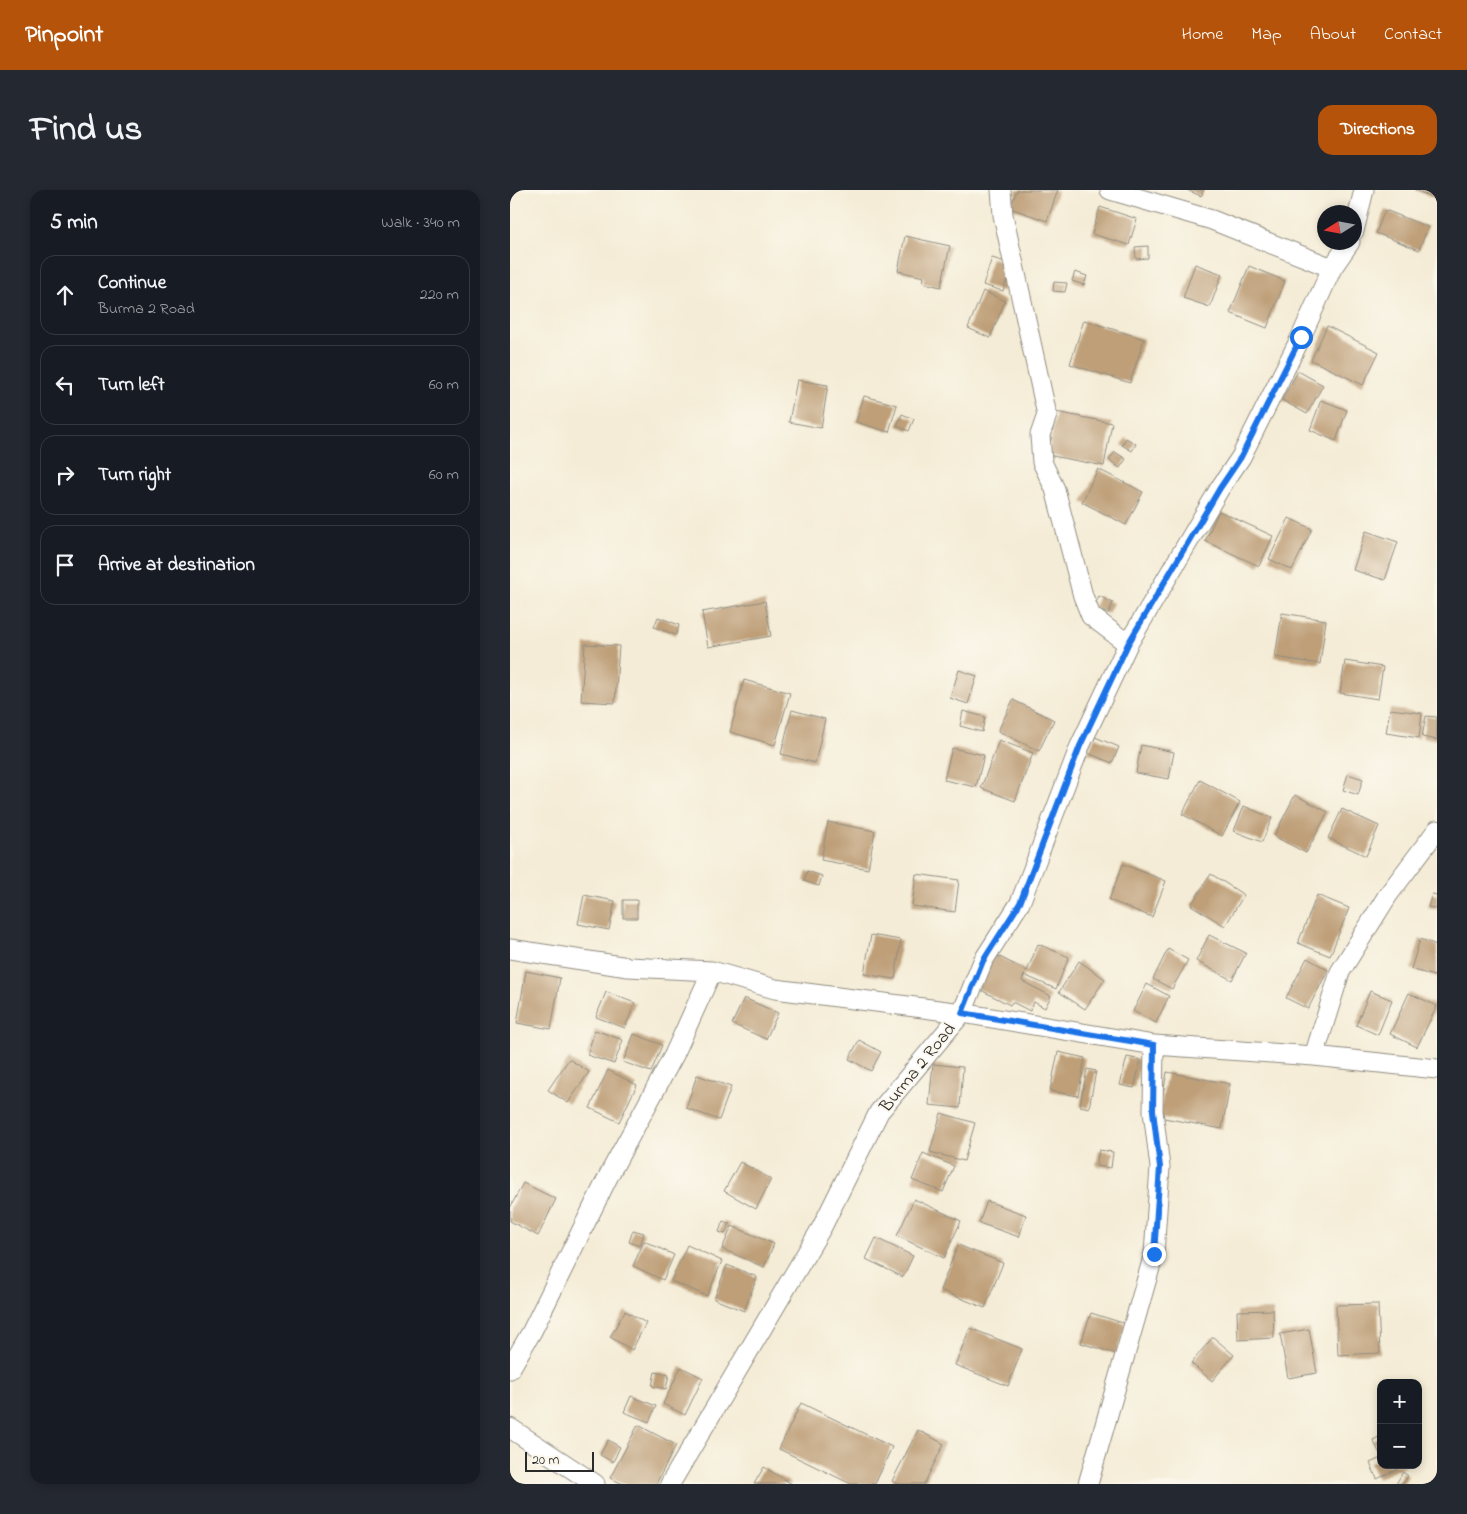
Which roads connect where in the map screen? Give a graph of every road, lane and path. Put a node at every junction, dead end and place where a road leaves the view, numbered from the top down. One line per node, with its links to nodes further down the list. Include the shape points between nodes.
1 (1001, 190): 7 (street, via 1003,215 1047,415 1040,436 1042,462 1054,489 1091,616)
2 (1110, 190): 6 (street, via 1212,220)
3 (1364, 190): 4 (street)
4 (1360, 205)
5 (1344, 250): 6 (street, Burma 2 Road)
6 (1332, 268): 7 (street, Burma 2 Road, via 1241,457)
7 (1128, 644): 11 (street, Burma 2 Road, via 1080,746 1020,903 983,961)
8 (1437, 830): 13 (street, via 1388,895 1340,972)
9 (510, 949): 10 (street, via 628,967)
10 (712, 971): 11 (street, via 775,989); 15 (street, via 674,1055)
11 (962, 1013): 12 (street); 18 (street, Burma 2 Road, via 879,1112 822,1228)
12 (1154, 1045): 13 (street); 19 (street, via 1153,1111 1160,1167 1154,1254)
13 (1314, 1056): 14 (street)
14 (1437, 1069)
15 (510, 1369)
16 (510, 1428): 17 (street)
17 (595, 1484)
18 (670, 1484)
19 (1088, 1484)

